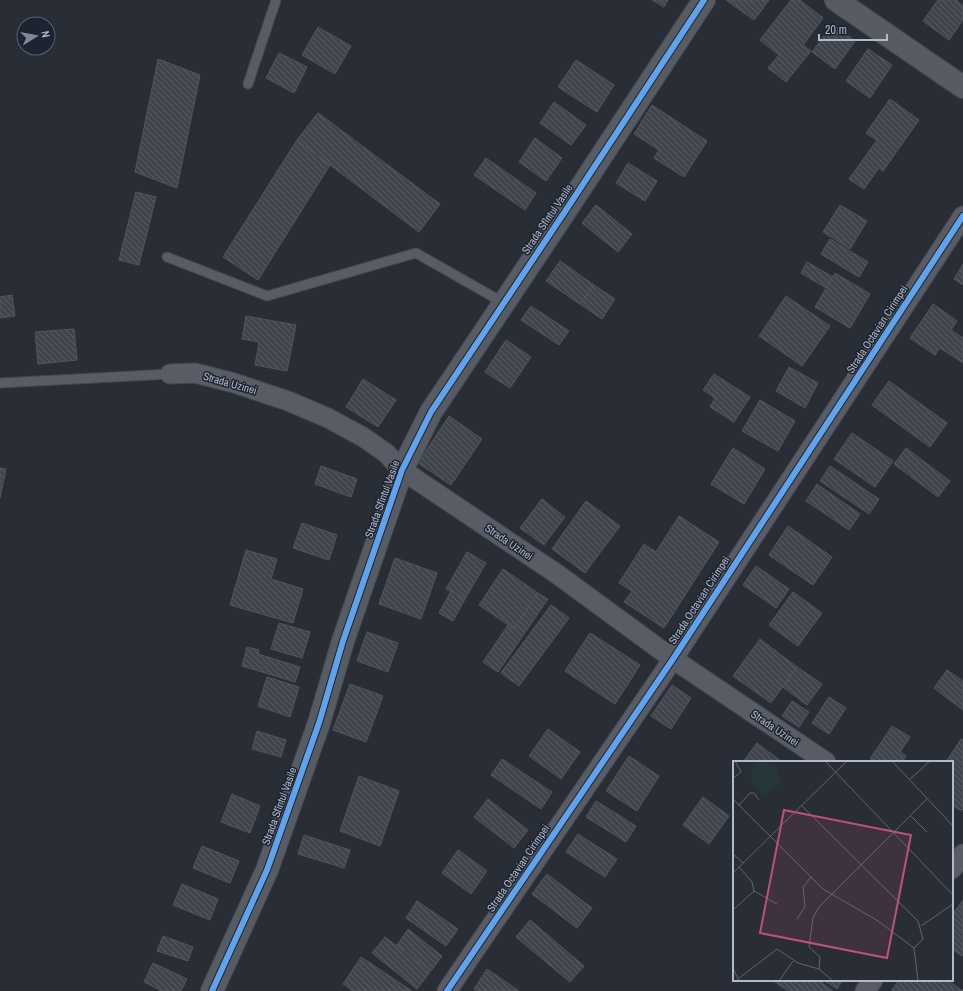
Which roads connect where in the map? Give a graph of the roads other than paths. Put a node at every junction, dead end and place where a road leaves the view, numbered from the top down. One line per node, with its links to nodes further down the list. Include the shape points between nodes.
1 (276, 0): 4 (lane)
2 (704, 0): 8 (street, Strada Sfîntul Vasile)
3 (836, 0): 5 (street)
4 (248, 84)
5 (963, 87)
6 (963, 216): 12 (street, Strada Octavian Cirimpei)
7 (167, 257): 8 (lane, via 267,296 416,253)
8 (504, 303): 11 (street, Strada Sfîntul Vasile, via 431,412)
9 (170, 374): 10 (lane); 11 (street, Strada Uzinei, via 195,373 288,401 363,437 386,453)
10 (0, 383)
11 (402, 470): 12 (street, Strada Uzinei, via 557,574); 18 (street, Strada Sfîntul Vasile, via 343,641 319,723 267,870)
12 (672, 659): 13 (street, Strada Uzinei); 19 (street, Strada Octavian Cirimpei)
13 (825, 761)
14 (953, 848): 15 (street)
15 (963, 854): 16 (street)
16 (953, 868)
17 (872, 981): 20 (street)
18 (212, 991)
19 (447, 991)
20 (865, 991)

